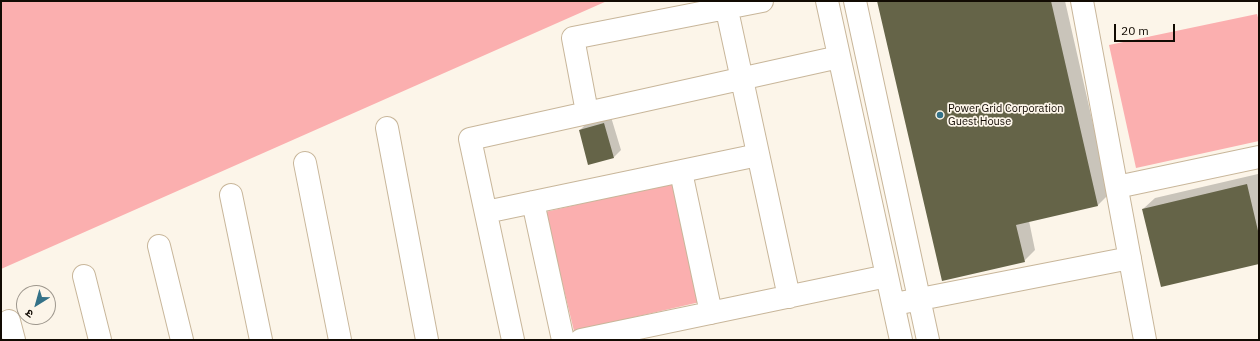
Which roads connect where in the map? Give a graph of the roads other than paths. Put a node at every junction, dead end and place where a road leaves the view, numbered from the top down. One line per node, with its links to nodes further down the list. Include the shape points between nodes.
1 (762, 1): 5 (street)
2 (827, 1): 6 (street)
3 (855, 1): 23 (street)
4 (1082, 1): 14 (street)
5 (726, 4): 7 (street); 8 (street, via 573,38)
6 (839, 57): 7 (street); 21 (street)
7 (742, 78): 8 (street); 10 (street)
8 (588, 112): 17 (street, via 470,139)
9 (387, 128): 30 (street)
10 (758, 155): 13 (street); 22 (street)
11 (1259, 157): 14 (street)
12 (305, 163): 29 (street)
13 (681, 172): 16 (street); 25 (street)
14 (1117, 187): 19 (street)
15 (231, 195): 28 (street)
16 (533, 202): 17 (street); 32 (street)
17 (486, 212): 31 (street)
18 (160, 246): 27 (street)
19 (1130, 258): 23 (street); 36 (street)
20 (84, 276): 26 (street)
21 (887, 276): 22 (street); 24 (street)
22 (789, 297): 25 (street)
23 (919, 299): 24 (street); 35 (street)
24 (893, 304): 34 (street)
25 (711, 313): 33 (street)
26 (100, 340)
27 (182, 340)
28 (261, 340)
29 (340, 340)
30 (427, 340)
31 (513, 340)
32 (563, 340)
33 (581, 340)
34 (901, 340)
35 (928, 340)
36 (1145, 340)

